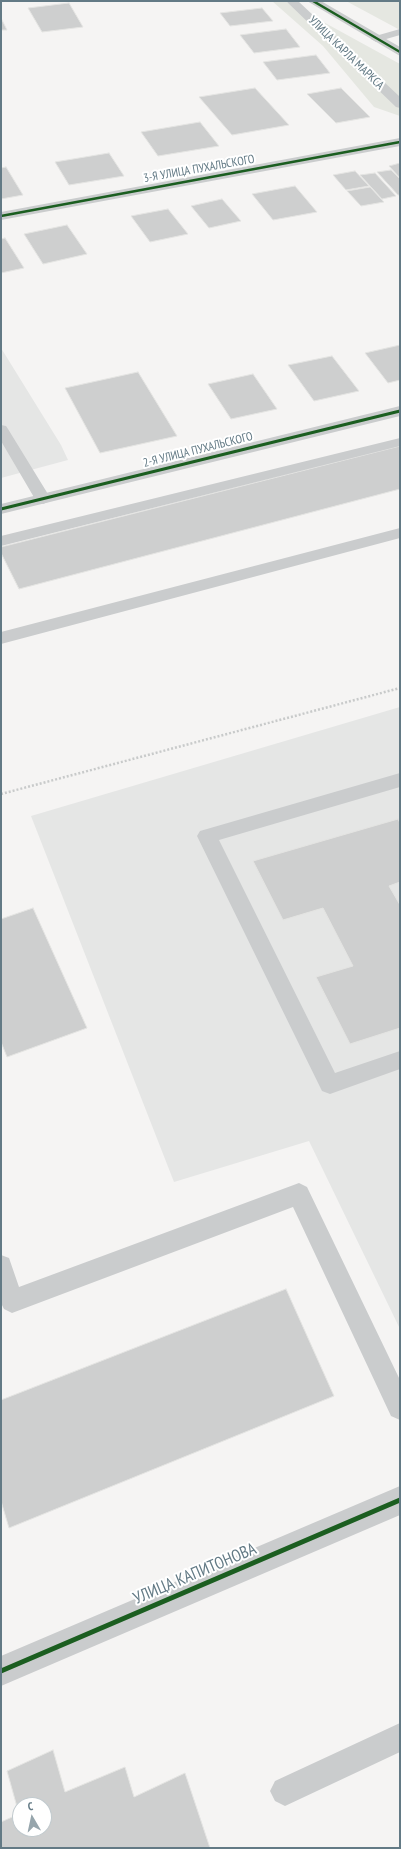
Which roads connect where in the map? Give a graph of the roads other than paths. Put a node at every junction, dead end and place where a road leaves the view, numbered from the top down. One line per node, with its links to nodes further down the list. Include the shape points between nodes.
1 (292, 1): 6 (street, УЛИЦА КАРЛА МАРКСА)
2 (313, 1): 4 (street)
3 (400, 32): 4 (lane)
4 (376, 39): 5 (street)
5 (400, 52)
6 (400, 104)
7 (400, 142): 8 (street, 3-Я УЛИЦА ПУХАЛЬСКОГО)
8 (1, 216)
9 (400, 411): 12 (street, 2-Я УЛИЦА ПУХАЛЬСКОГО)
10 (1, 429): 12 (lane)
11 (400, 442): 15 (lane)
12 (43, 499): 13 (street, 2-Я УЛИЦА ПУХАЛЬСКОГО)
13 (1, 509)
14 (400, 533): 16 (lane)
15 (1, 542)
16 (1, 638)
17 (400, 780): 18 (lane, via 207,836 330,1084)
18 (400, 1060)
19 (1, 1266): 20 (lane, via 12,1301 299,1194)
20 (400, 1407)
21 (400, 1500): 22 (street, УЛИЦА КАПИТОНОВА)
22 (1, 1671)
23 (400, 1736): 24 (lane)
24 (285, 1791)

